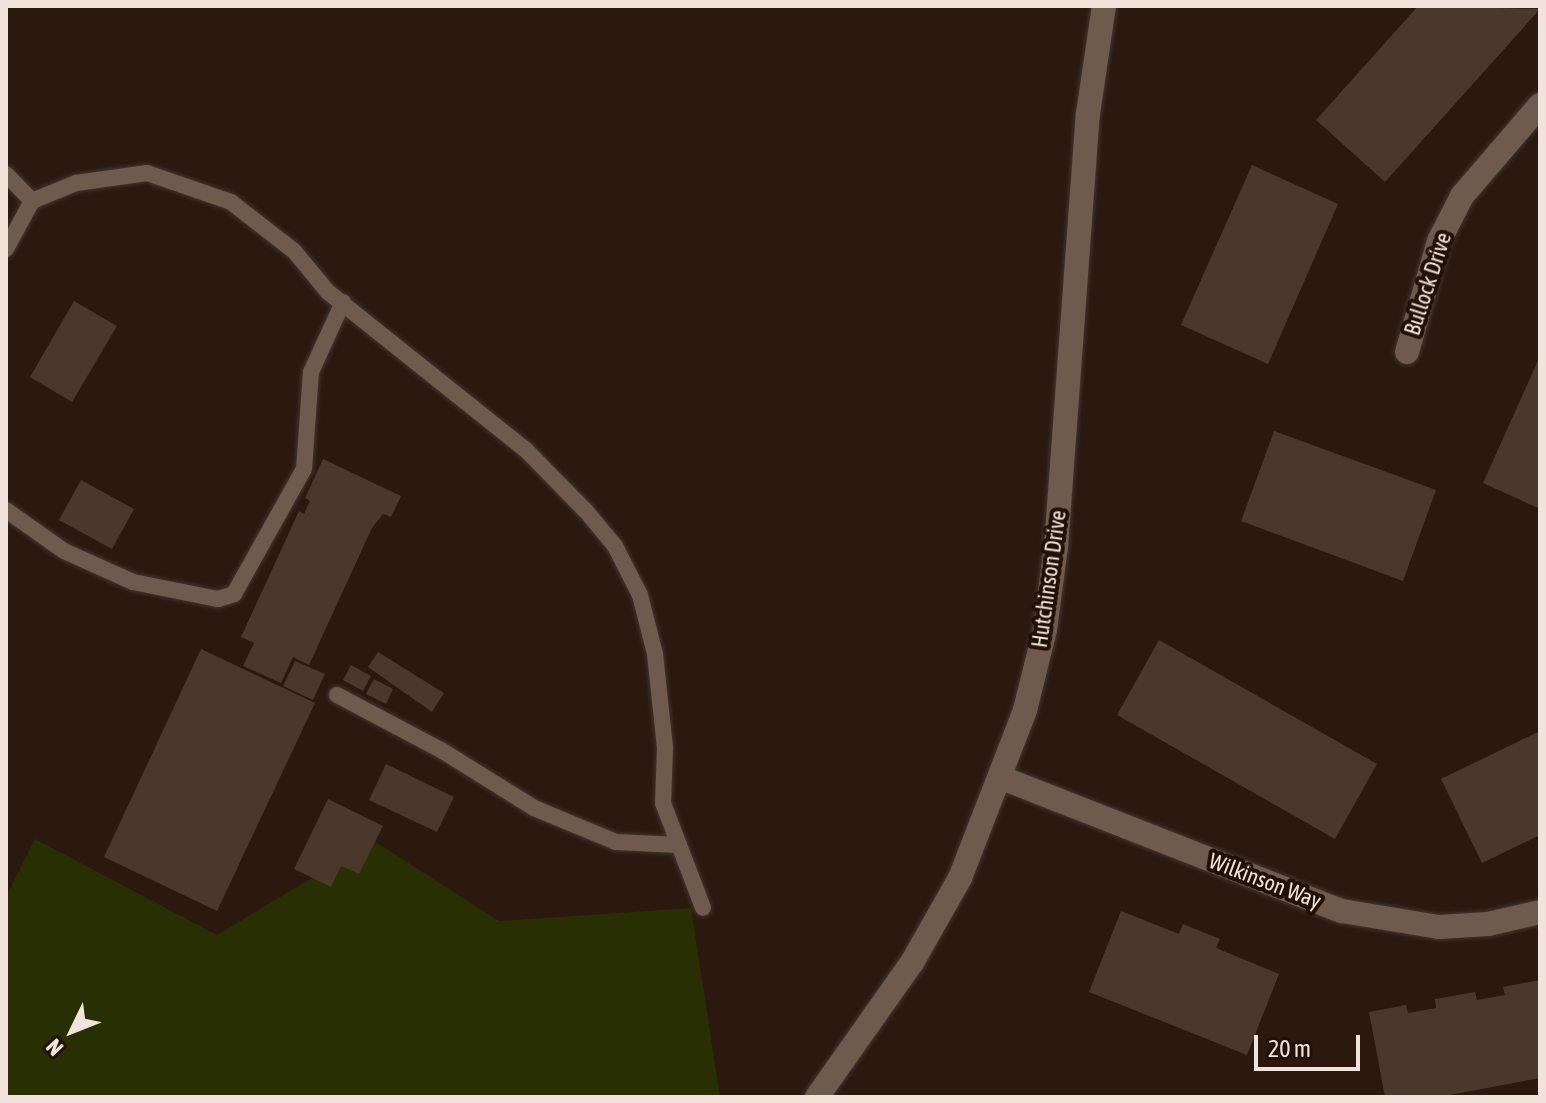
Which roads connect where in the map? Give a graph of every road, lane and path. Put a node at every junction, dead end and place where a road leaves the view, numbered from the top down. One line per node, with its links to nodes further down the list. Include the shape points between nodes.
1 (1104, 6): 10 (street, Hutchinson Drive, via 1088,114 1056,547 1045,630)
2 (1540, 105): 7 (street, Bullock Drive, via 1462,196 1439,241)
3 (6, 174): 4 (lane)
4 (32, 201): 5 (lane); 6 (lane, via 76,183 121,174 147,173 180,181 231,202 261,223)
5 (6, 249)
6 (343, 302): 8 (lane, via 311,372 304,469 234,594 218,599 133,582 64,551); 11 (lane, via 525,449 615,546 640,595 655,654 665,747 663,803)
7 (1407, 352)
8 (6, 510)
9 (337, 695): 11 (lane, via 441,750 534,808 616,842)
10 (1002, 778): 13 (street, Wilkinson Way, via 1342,911 1439,927 1488,924); 14 (street, Hutchinson Drive, via 960,878 913,961)
11 (679, 845): 12 (lane)
12 (703, 908)
13 (1540, 912)
14 (817, 1097)

